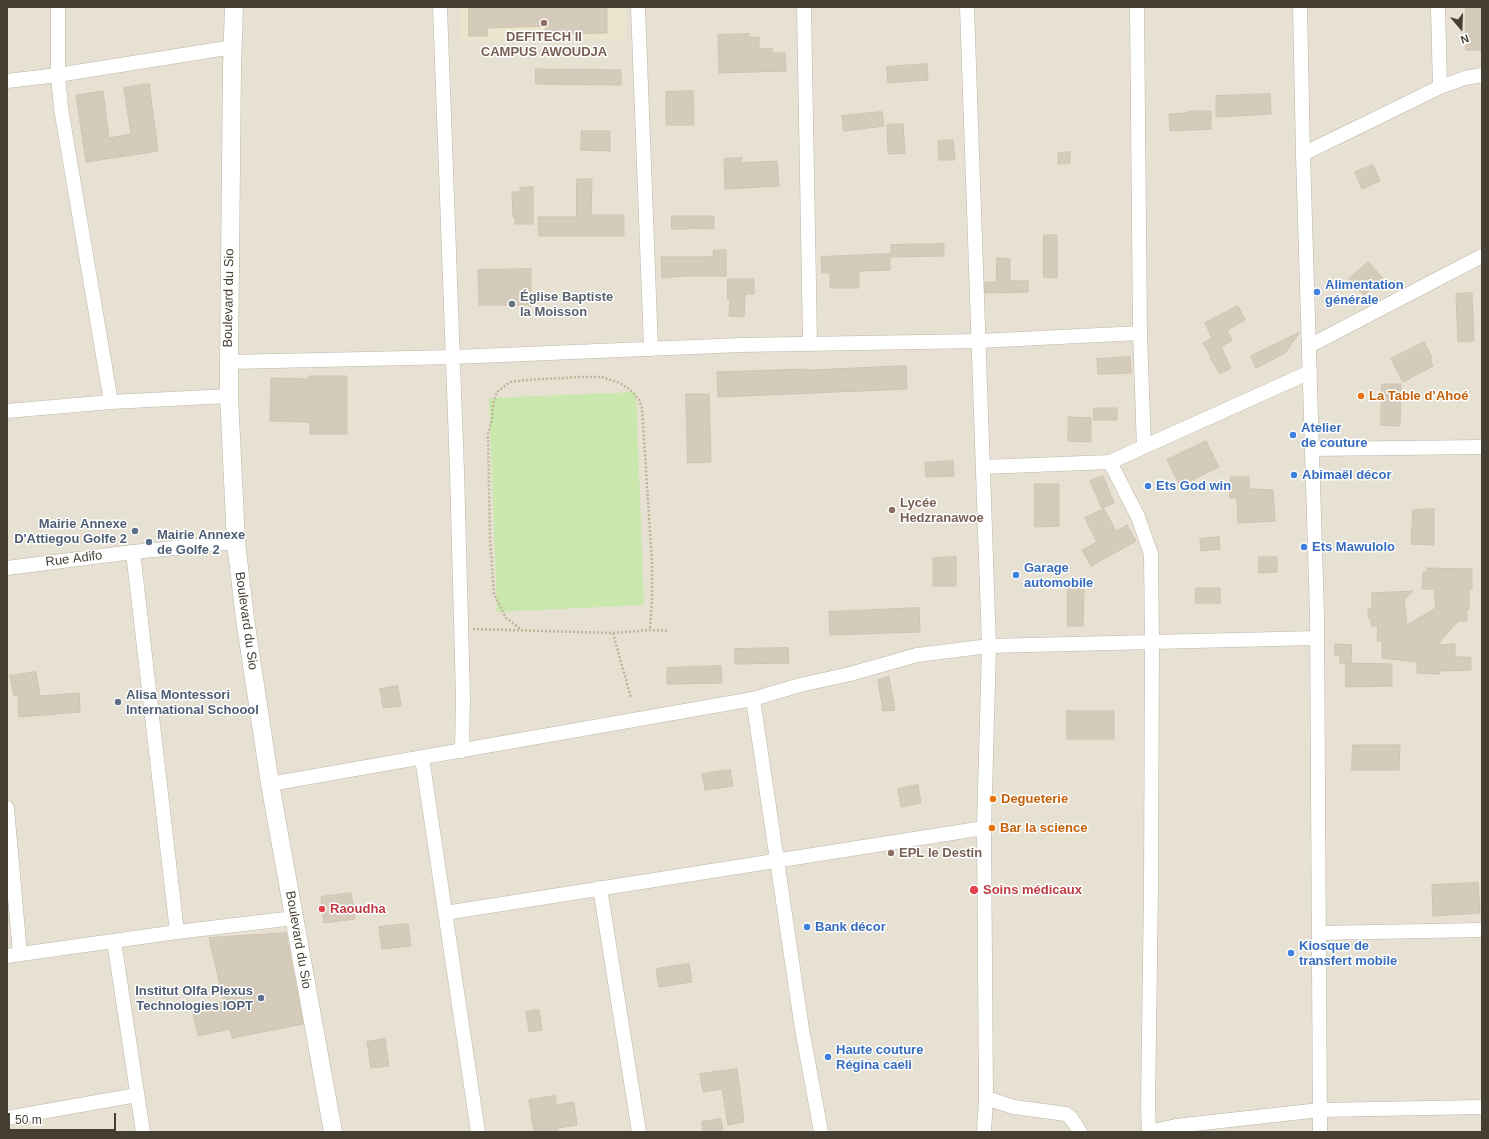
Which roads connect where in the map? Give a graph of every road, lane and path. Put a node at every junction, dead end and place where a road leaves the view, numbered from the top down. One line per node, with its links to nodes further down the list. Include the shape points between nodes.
1 (58, 7): 11 (street)
2 (234, 7): 10 (street, Boulevard du Sio)
3 (440, 7): 22 (street)
4 (638, 7): 21 (street)
5 (804, 7): 19 (street)
6 (967, 7): 18 (street)
7 (1138, 7): 17 (street)
8 (1300, 7): 15 (street)
9 (1438, 7): 14 (street)
10 (233, 47): 11 (street); 23 (street, Boulevard du Sio)
11 (58, 75): 13 (street); 26 (street, via 61,108)
12 (1482, 75): 14 (street)
13 (7, 81)
14 (1440, 86): 15 (street)
15 (1303, 154): 20 (street)
16 (1482, 256): 20 (street)
17 (1140, 333): 18 (street); 28 (street)
18 (979, 341): 19 (street); 32 (street)
19 (810, 343): 21 (street)
20 (1309, 346): 24 (street)
21 (651, 349): 22 (street)
22 (454, 357): 23 (street); 36 (street)
23 (229, 362): 25 (street, Boulevard du Sio)
24 (1310, 372): 28 (street); 30 (street)
25 (229, 396): 26 (street); 33 (street, Boulevard du Sio)
26 (111, 402): 27 (street)
27 (7, 411)
28 (1144, 447): 31 (street)
29 (1482, 447): 30 (street)
30 (1312, 449): 41 (street)
31 (1110, 462): 32 (street); 42 (street, via 1138,517 1151,554)
32 (983, 467): 43 (street)
33 (236, 542): 34 (street, Rue Adifo); 48 (street, Boulevard du Sio)
34 (133, 552): 35 (street, Rue Adifo); 56 (street)
35 (7, 568)
36 (460, 627): 38 (path); 46 (street)
37 (650, 630): 38 (path, via 652,562 642,409 639,400 620,383 602,377 580,377 510,382 497,392 493,404 488,452 494,594 506,618); 39 (path); 40 (path)
38 (523, 631): 40 (path)
39 (669, 631)
40 (613, 633): 44 (path)
41 (1317, 638): 42 (street); 57 (street)
42 (1152, 641): 43 (street); 72 (street)
43 (989, 646): 45 (street, via 917,655 800,685); 50 (street)
44 (631, 698)
45 (753, 700): 46 (street); 51 (street)
46 (462, 751): 47 (street)
47 (422, 758): 48 (street); 53 (street)
48 (270, 784): 54 (street, Boulevard du Sio)
49 (7, 808): 59 (street)
50 (984, 828): 51 (street); 61 (street)
51 (777, 860): 52 (street); 69 (street, via 802,1029)
52 (600, 888): 53 (street); 68 (street)
53 (445, 913): 67 (street)
54 (294, 918): 56 (street); 66 (street, Boulevard du Sio)
55 (1482, 930): 57 (street)
56 (177, 932): 58 (street)
57 (1319, 933): 63 (street)
58 (114, 941): 59 (street); 60 (street)
59 (13, 955)
60 (137, 1095): 64 (street); 65 (street)
61 (986, 1098): 70 (street); 71 (street, via 1014,1107 1066,1114)
62 (1482, 1107): 63 (street)
63 (1320, 1110): 72 (street, via 1176,1126); 73 (street)
64 (7, 1118)
65 (143, 1132)
66 (333, 1132)
67 (478, 1132)
68 (640, 1132)
69 (821, 1132)
70 (984, 1132)
71 (1080, 1132)
72 (1149, 1132)
73 (1320, 1132)

